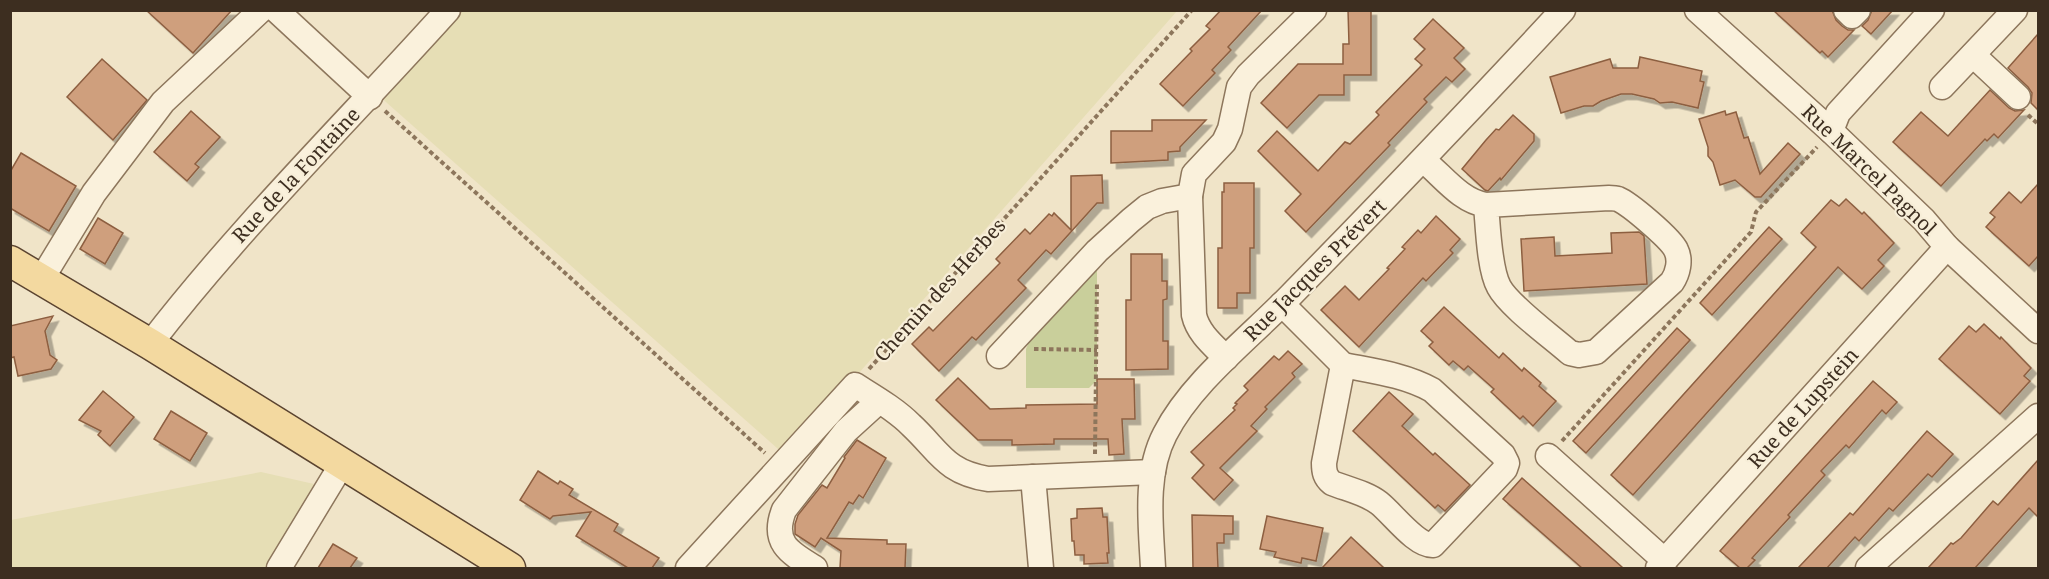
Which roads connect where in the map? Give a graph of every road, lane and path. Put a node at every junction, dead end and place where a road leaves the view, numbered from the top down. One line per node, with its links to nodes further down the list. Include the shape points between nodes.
1 (261, 10): 23 (street, via 163,102 94,193)
2 (276, 10): 14 (street)
3 (448, 10): 14 (street, Rue de la Fontaine)
4 (1192, 10): 31 (path, Chemin des Herbes)
5 (1314, 10): 18 (street, via 1239,87 1230,129 1224,142 1194,174)
6 (1563, 10): 17 (street, Rue Jacques Prévert)
7 (1697, 10): 16 (street, Rue Marcel Pagnol)
8 (1846, 10): 9 (street, via 1852,16)
9 (1858, 10)
10 (1932, 10): 16 (street, via 1838,113)
11 (2015, 10): 12 (street)
12 (1972, 55): 13 (street); 15 (street)
13 (1942, 87)
14 (370, 97): 26 (street, Rue de la Fontaine, via 230,245); 36 (path)
15 (2018, 97)
16 (1832, 131): 20 (street, Rue Marcel Pagnol); 34 (path, via 1756,212 1750,232)
17 (1424, 160): 19 (street, via 1464,198); 24 (street, Rue Jacques Prévert)
18 (1190, 196): 21 (street, via 1147,207); 29 (street, via 1196,325)
19 (1486, 205): 19 (street, via 1499,287 1570,353 1596,352 1677,275 1677,252 1671,242 1618,199)
20 (1947, 247): 25 (street, Rue Marcel Pagnol); 40 (street, Rue de Lupstein)
21 (1097, 251): 27 (path); 28 (street)
22 (10, 261): 23 (main road)
23 (41, 280): 26 (main road)
24 (1282, 304): 29 (street, Rue Jacques Prévert); 30 (street)
25 (2038, 331)
26 (150, 344): 35 (main road)
27 (1096, 350): 28 (path); 38 (path)
28 (1002, 352)
29 (1226, 358): 37 (street, Rue Jacques Prévert, via 1174,418)
30 (1343, 364): 30 (street, via 1418,382 1432,390 1507,463 1433,545 1421,542 1379,503 1327,479 1324,463)
31 (855, 384): 32 (street); 36 (street)
32 (879, 401): 39 (street, via 913,426 957,470 988,479); 44 (street, via 846,431 784,510 780,521 784,547)
33 (2038, 416): 47 (street)
34 (1548, 456): 40 (street)
35 (342, 464): 41 (street); 42 (main road)
36 (781, 468): 43 (street)
37 (1153, 472): 38 (street); 46 (street, Rue Jacques Prévert)
38 (1095, 474): 39 (street)
39 (1033, 477): 45 (street)
40 (1662, 565)
41 (279, 568)
42 (510, 568)
43 (688, 568)
44 (815, 568)
45 (1041, 568)
46 (1153, 568)
47 (1869, 568)

